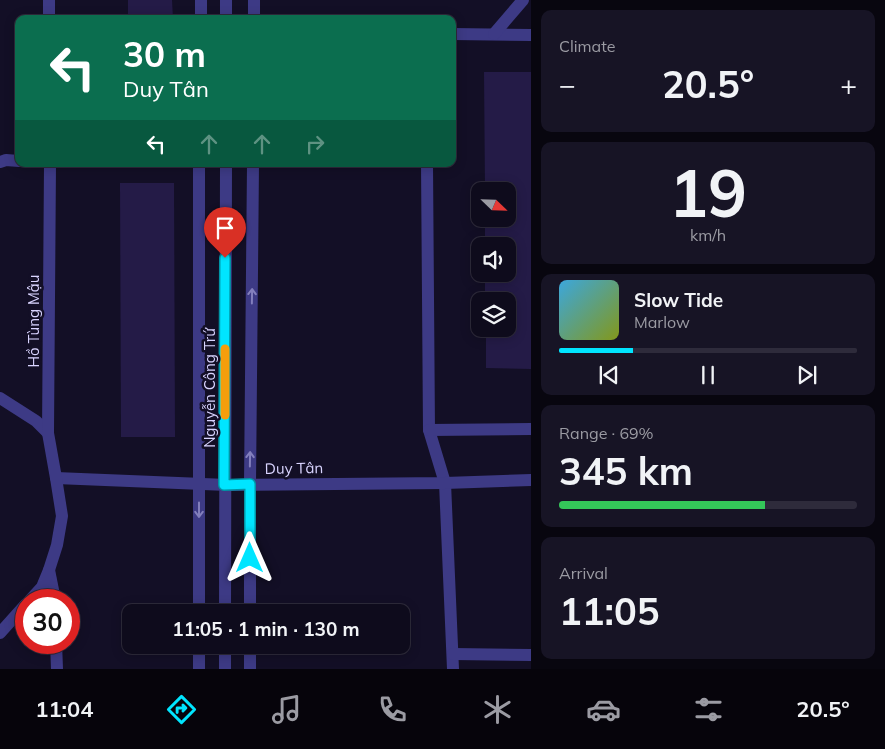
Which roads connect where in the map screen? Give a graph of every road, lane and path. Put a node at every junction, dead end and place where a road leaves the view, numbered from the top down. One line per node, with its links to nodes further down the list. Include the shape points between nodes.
1 (49, 0): 6 (street)
2 (201, 0): 7 (street)
3 (226, 0): 8 (street)
4 (254, 0): 9 (street)
5 (523, 0): 11 (street)
6 (49, 15)
7 (201, 15)
8 (226, 15)
9 (254, 15)
10 (456, 34): 11 (street)
11 (494, 34): 12 (street)
12 (531, 35)
13 (15, 161): 14 (street)
14 (0, 162)
15 (50, 167): 23 (street, Hồ Tùng Mậu)
16 (199, 167): 27 (street, Nguyễn Công Trứ)
17 (226, 167): 29 (street, Nguyễn Công Trứ)
18 (253, 167): 28 (street, one-way to 18)
19 (427, 167): 22 (street)
20 (0, 398): 23 (street)
21 (531, 429): 22 (street)
22 (430, 430): 26 (street)
23 (48, 433): 24 (street, Hồ Tùng Mậu)
24 (56, 478): 27 (street, Duy Tân); 30 (street, Hồ Tùng Mậu, via 62,516)
25 (531, 480): 26 (street, Duy Tân)
26 (445, 483): 28 (street, Duy Tân); 42 (street)
27 (198, 484): 29 (street, Duy Tân); 33 (street, Nguyễn Công Trứ, one-way to 33)
28 (250, 484): 29 (street, Duy Tân); 35 (street)
29 (224, 485): 34 (street, Nguyễn Công Trứ)
30 (49, 570): 31 (street, Hồ Tùng Mậu); 32 (street)
31 (40, 589)
32 (53, 589)
33 (199, 604)
34 (225, 604)
35 (250, 604)
36 (15, 616): 37 (street)
37 (0, 633)
38 (56, 654): 44 (street)
39 (199, 654): 45 (street)
40 (225, 654): 46 (street)
41 (250, 654): 47 (street)
42 (453, 654): 43 (street); 48 (street)
43 (531, 655)
44 (57, 669)
45 (199, 669)
46 (225, 669)
47 (250, 669)
48 (453, 669)

